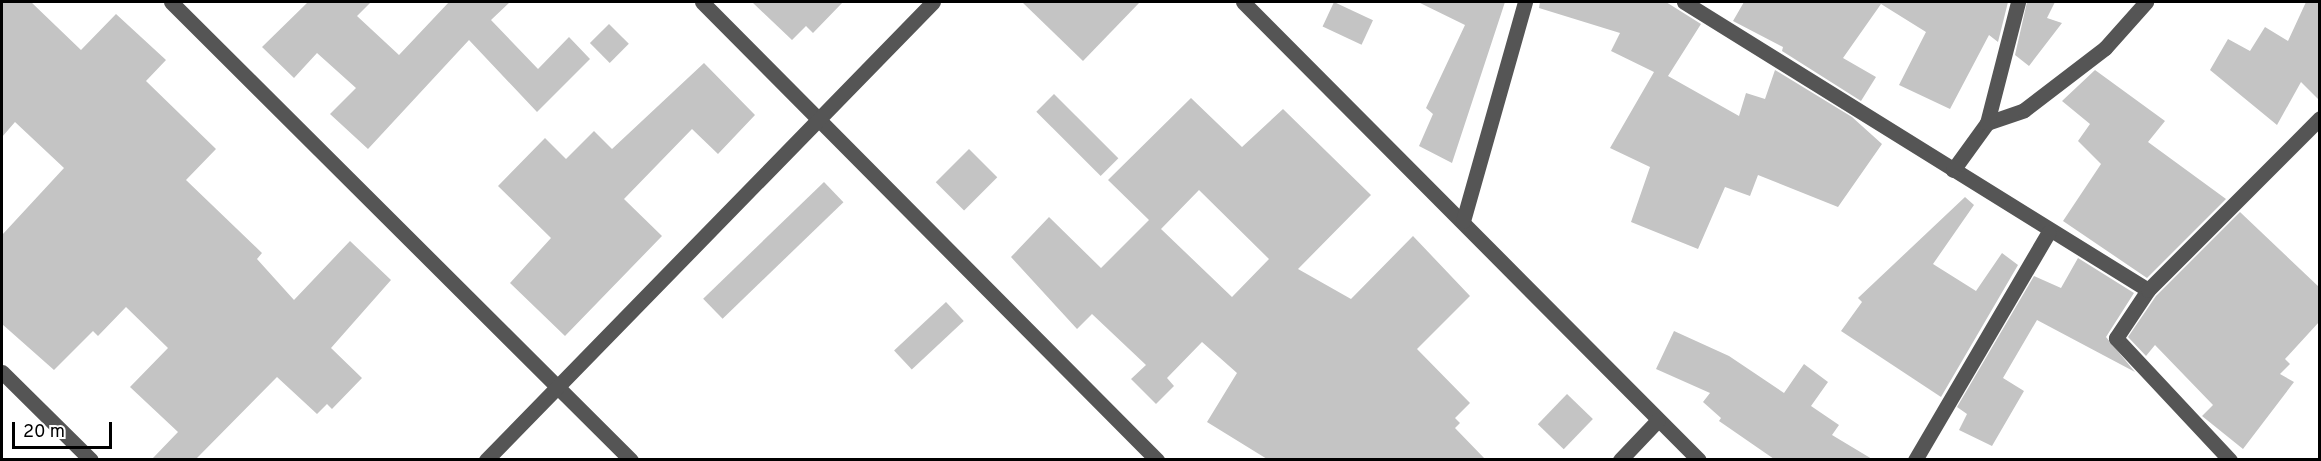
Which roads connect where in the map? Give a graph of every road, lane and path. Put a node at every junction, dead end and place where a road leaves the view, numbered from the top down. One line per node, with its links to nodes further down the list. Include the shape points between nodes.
1 (171, 2): 17 (street)
2 (702, 2): 10 (street)
3 (933, 2): 10 (street)
4 (1243, 2): 13 (street)
5 (1525, 2): 13 (street)
6 (1684, 2): 12 (street)
7 (2018, 2): 11 (street)
8 (2146, 2): 11 (street, via 2087,62 2024,110)
9 (2319, 118): 15 (street)
10 (819, 121): 17 (street); 22 (street)
11 (1987, 123): 12 (street)
12 (1953, 170): 14 (street)
13 (1463, 221): 18 (street)
14 (2049, 232): 15 (street); 25 (street)
15 (2148, 290): 26 (street, via 2116,338)
16 (2, 372): 19 (street)
17 (556, 387): 20 (street); 21 (street)
18 (1658, 420): 23 (street); 24 (street)
19 (91, 459)
20 (486, 459)
21 (631, 459)
22 (1157, 459)
23 (1620, 459)
24 (1699, 459)
25 (1915, 459)
26 (2230, 459)

